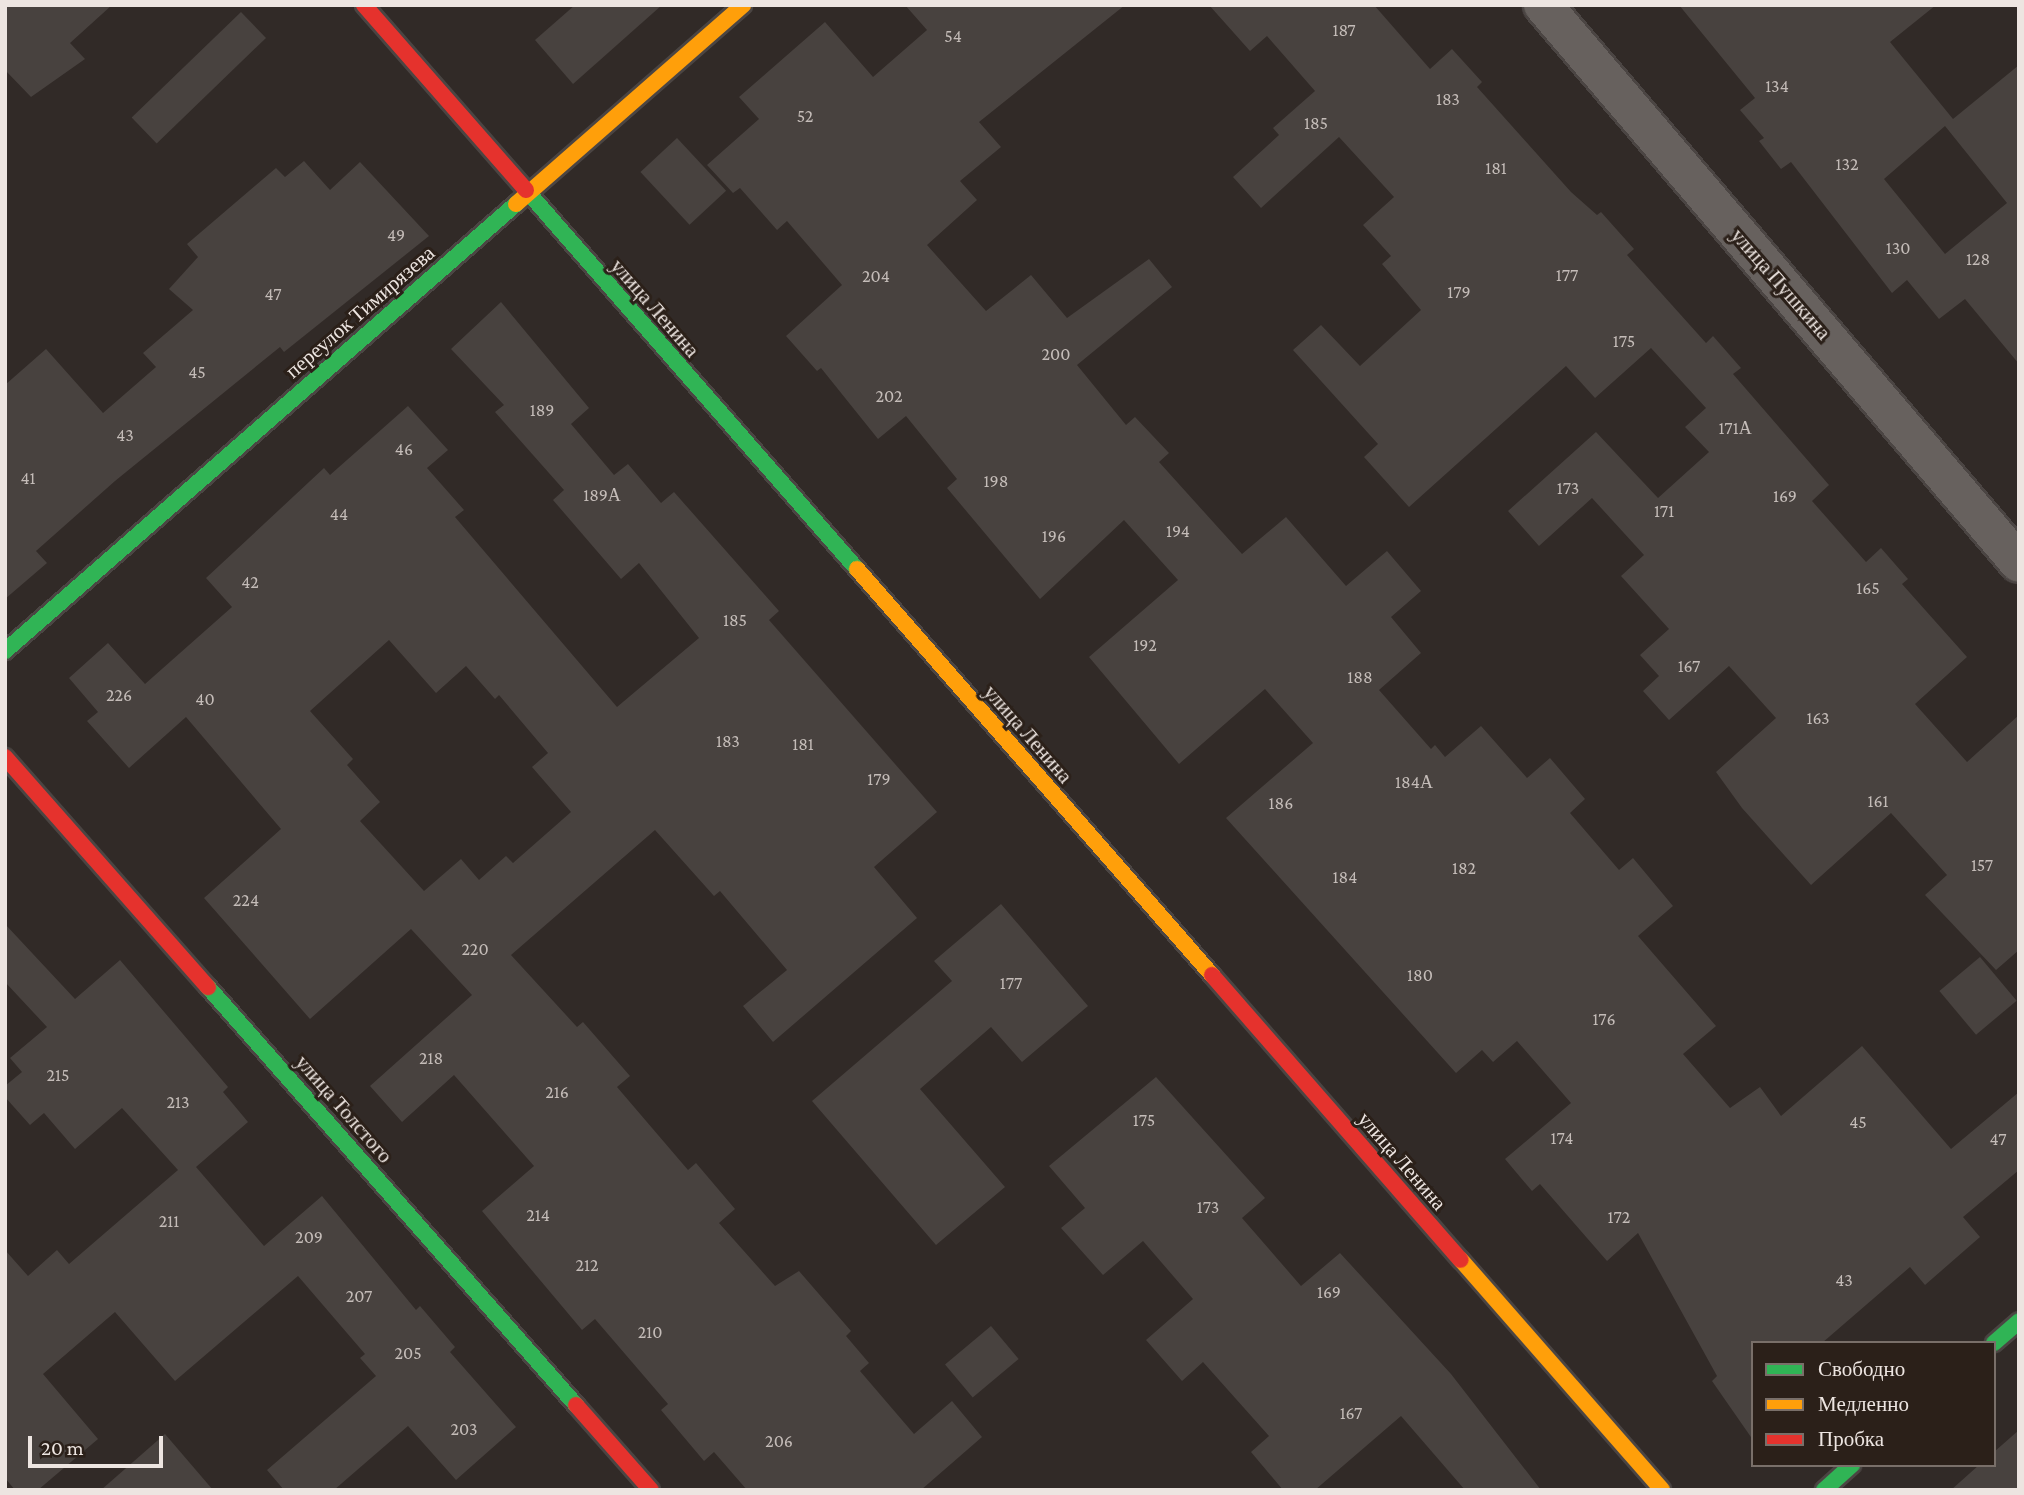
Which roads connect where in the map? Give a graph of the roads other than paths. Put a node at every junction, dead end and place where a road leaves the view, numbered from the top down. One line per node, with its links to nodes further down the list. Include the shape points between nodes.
1 (364, 5): 4 (street, улица Ленина)
2 (743, 5): 4 (street, переулок Тимирязева)
3 (1543, 5): 5 (street, улица Пушкина)
4 (527, 194): 6 (street, переулок Тимирязева); 12 (street, улица Ленина)
5 (2019, 562)
6 (5, 651)
7 (5, 757): 11 (street, улица Толстого)
8 (2019, 1321): 9 (street)
9 (1996, 1341)
10 (1850, 1467): 13 (street)
11 (651, 1490)
12 (1662, 1490)
13 (1824, 1490)

